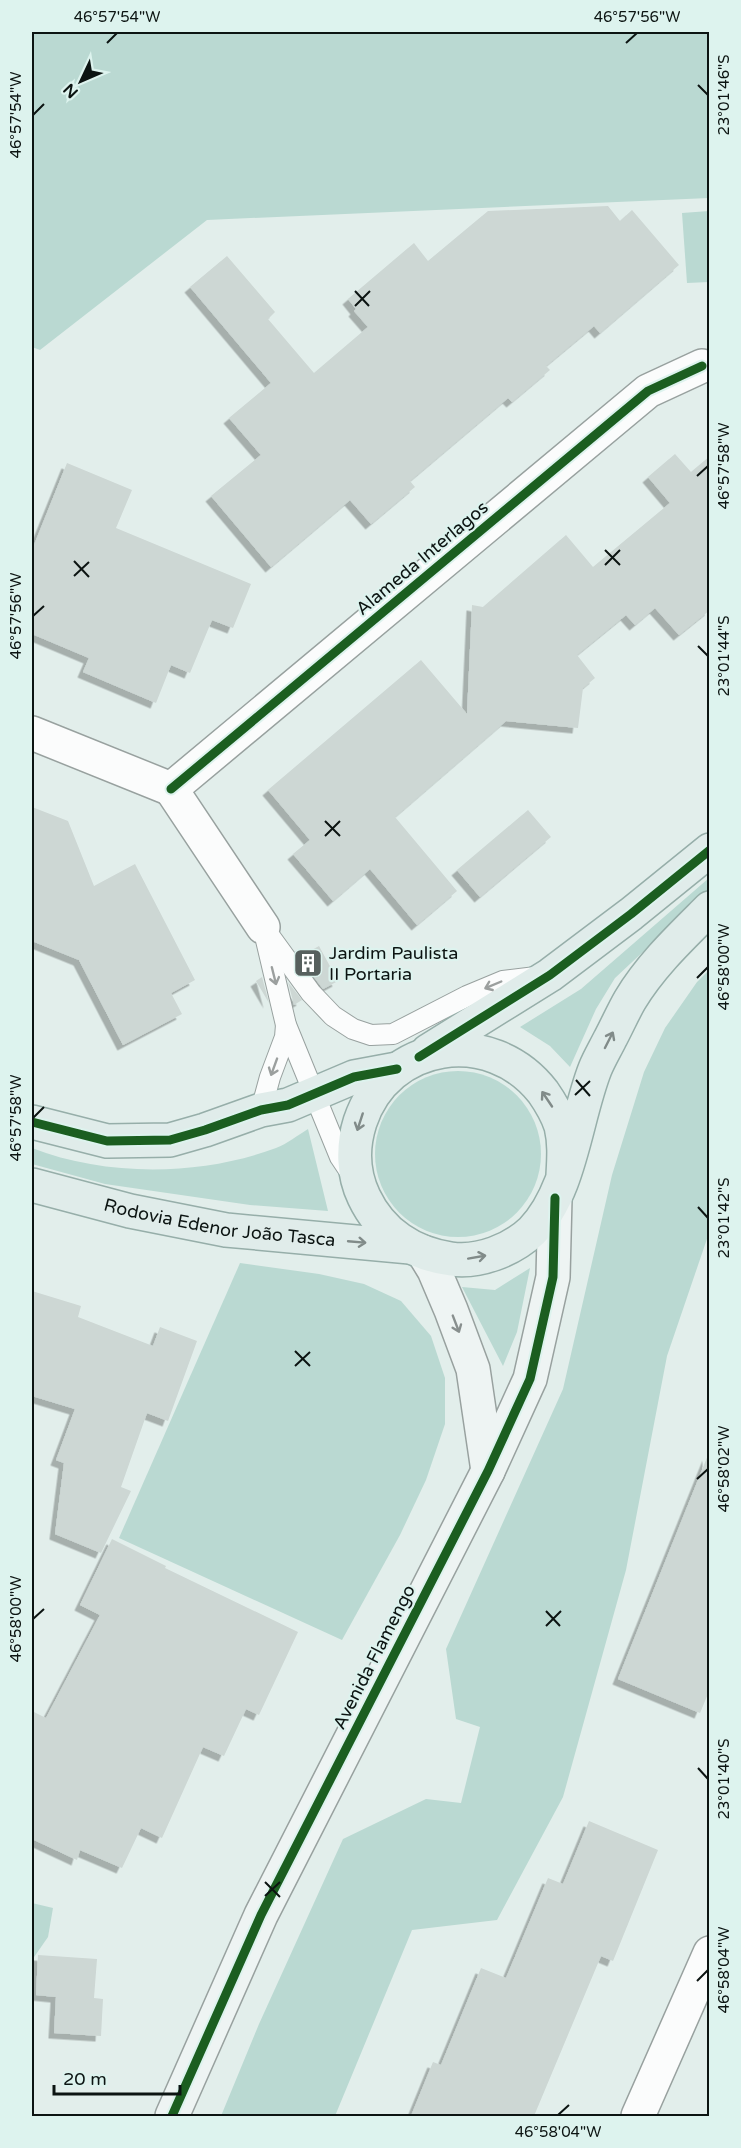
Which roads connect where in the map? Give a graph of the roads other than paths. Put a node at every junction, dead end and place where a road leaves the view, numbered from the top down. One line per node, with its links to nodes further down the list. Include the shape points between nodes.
1 (702, 366): 3 (street, Alameda Interlagos, via 648,391)
2 (32, 733): 3 (street)
3 (171, 789): 6 (street)
4 (710, 850): 7 (main road)
5 (710, 908): 14 (main road, one-way to 5, via 595,1069 630,999 661,957)
6 (263, 927): 7 (lane, one-way to 6, via 504,981 393,1034 371,1035 333,1016 311,993); 8 (lane, one-way to 8)
7 (550, 975): 9 (main road)
8 (286, 1025): 10 (lane); 11 (lane, one-way to 11)
9 (408, 1063): 10 (main road, via 354,1077); 14 (main road, one-way to 9, via 565,1149 560,1125 535,1082 493,1055 469,1050 443,1051); 15 (main road, one-way to 15, via 378,1088 364,1110 356,1135 354,1162)
10 (315, 1095): 11 (main road); 15 (lane, via 340,1157)
11 (261, 1110): 12 (main road, via 170,1140 107,1141)
12 (32, 1122)
13 (32, 1185): 16 (main road, Rodovia Edenor João Tasca, one-way to 16, via 130,1211 226,1230)
14 (559, 1186): 16 (main road, one-way to 14, via 458,1260 505,1249 537,1225); 17 (street, Avenida Flamengo, via 553,1277 533,1368)
15 (360, 1188): 16 (main road, via 371,1212 389,1232)
16 (417, 1249): 17 (street, one-way to 17, via 442,1290 473,1369)
17 (488, 1471): 19 (street, Avenida Flamengo, via 261,1915)
18 (710, 1953): 20 (street)
19 (172, 2116)
20 (638, 2116)

